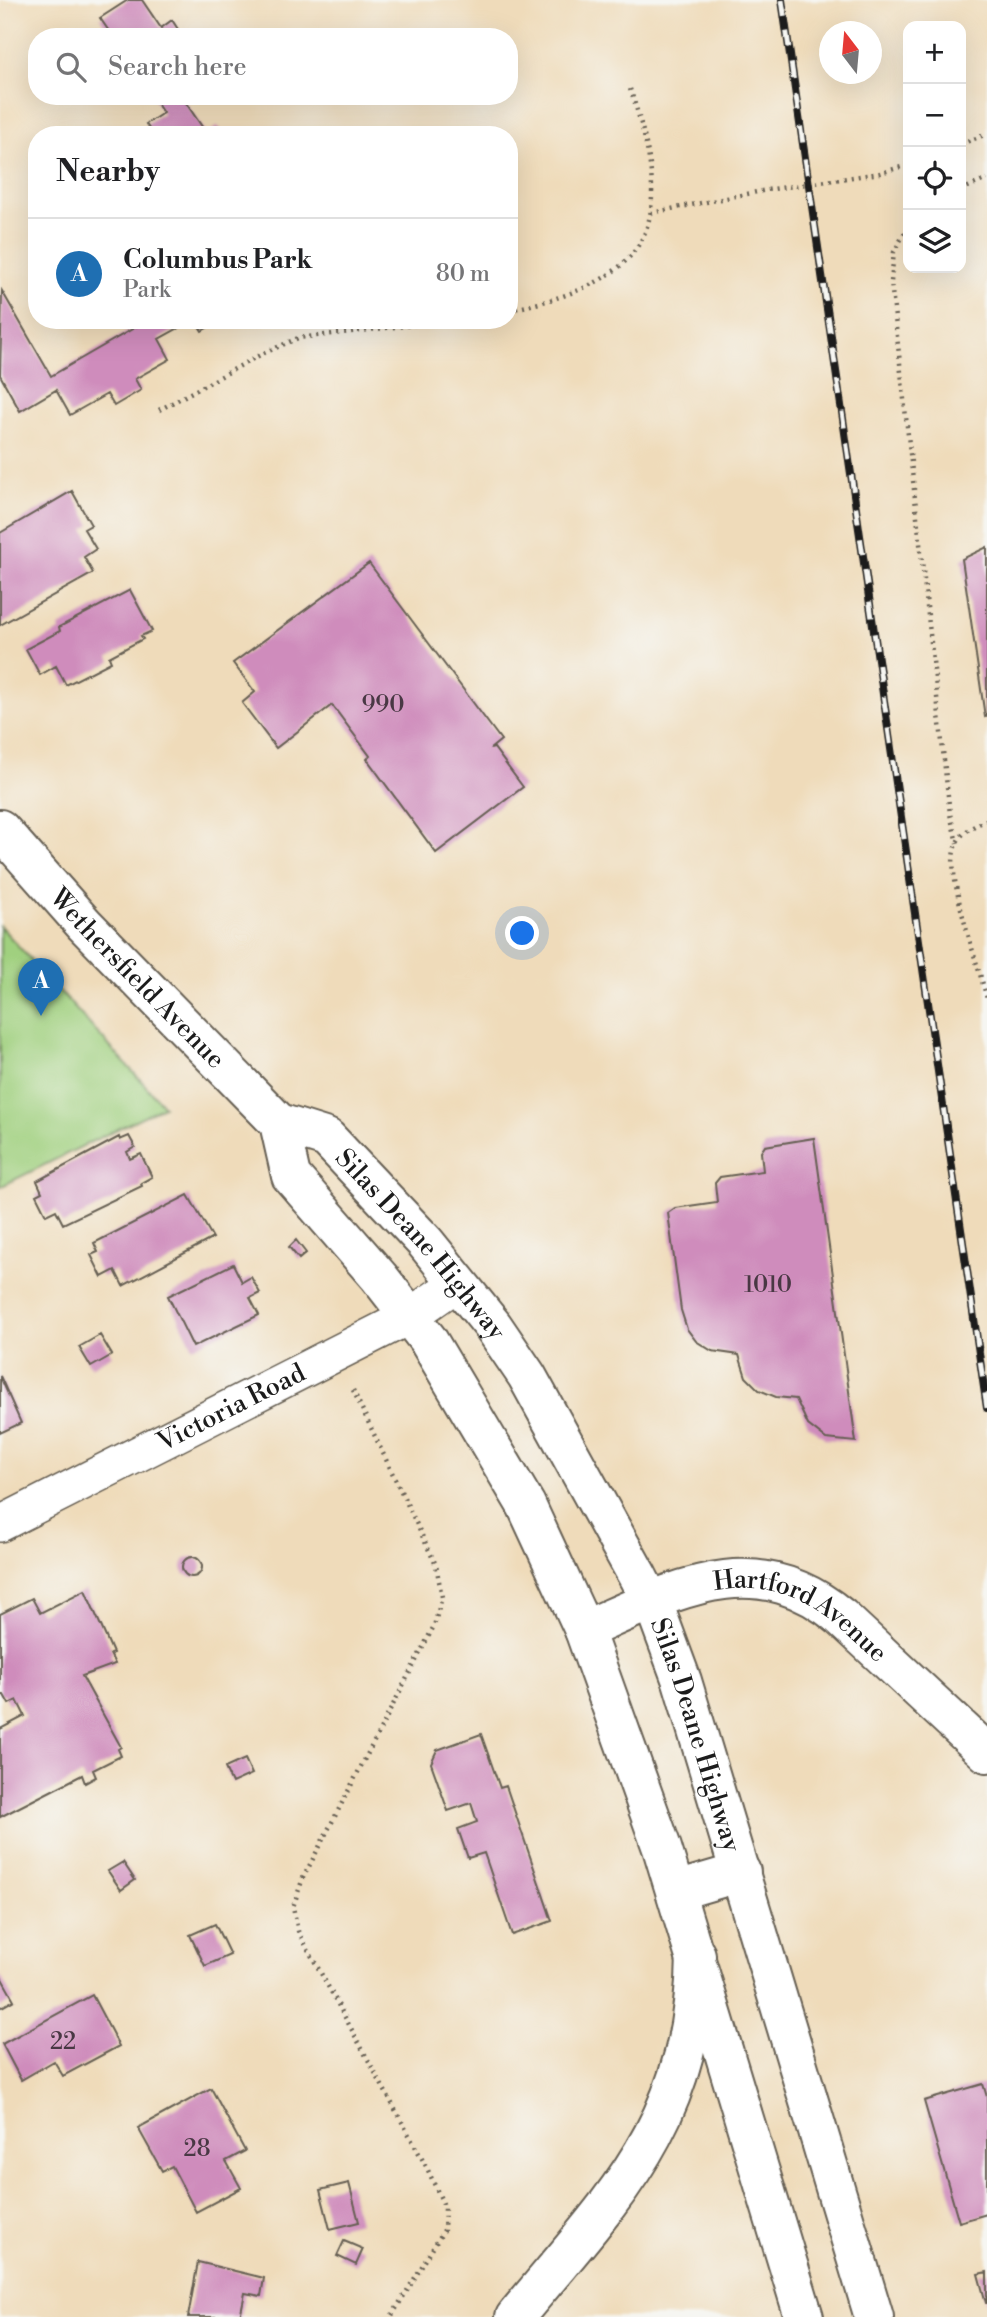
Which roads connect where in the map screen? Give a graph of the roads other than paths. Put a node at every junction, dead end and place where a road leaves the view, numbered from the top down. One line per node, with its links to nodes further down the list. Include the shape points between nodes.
1 (0, 829): 2 (main road, Wethersfield Avenue, via 93,933)
2 (279, 1123): 3 (main road, Silas Deane Highway, via 327,1138); 4 (main road, Silas Deane Highway, via 291,1176)
3 (459, 1282): 4 (street, Victoria Road); 6 (main road, Silas Deane Highway, via 527,1376)
4 (411, 1317): 5 (street, Victoria Road); 7 (main road, Silas Deane Highway, via 449,1371 520,1494)
5 (0, 1524)
6 (651, 1601): 7 (main road, Hartford Avenue); 8 (main road, Hartford Avenue, via 730,1578 753,1577 790,1585 841,1617); 9 (main road, Silas Deane Highway, via 682,1681)
7 (584, 1630): 10 (main road, Silas Deane Highway)
8 (987, 1752)
9 (741, 1871): 10 (main road); 14 (main road, Silas Deane Highway)
10 (676, 1891): 11 (main road, Silas Deane Highway)
11 (696, 1955): 12 (main road, via 685,2046 658,2128 618,2192); 13 (main road, Silas Deane Highway)
12 (514, 2317)
13 (804, 2317)
14 (874, 2317)

